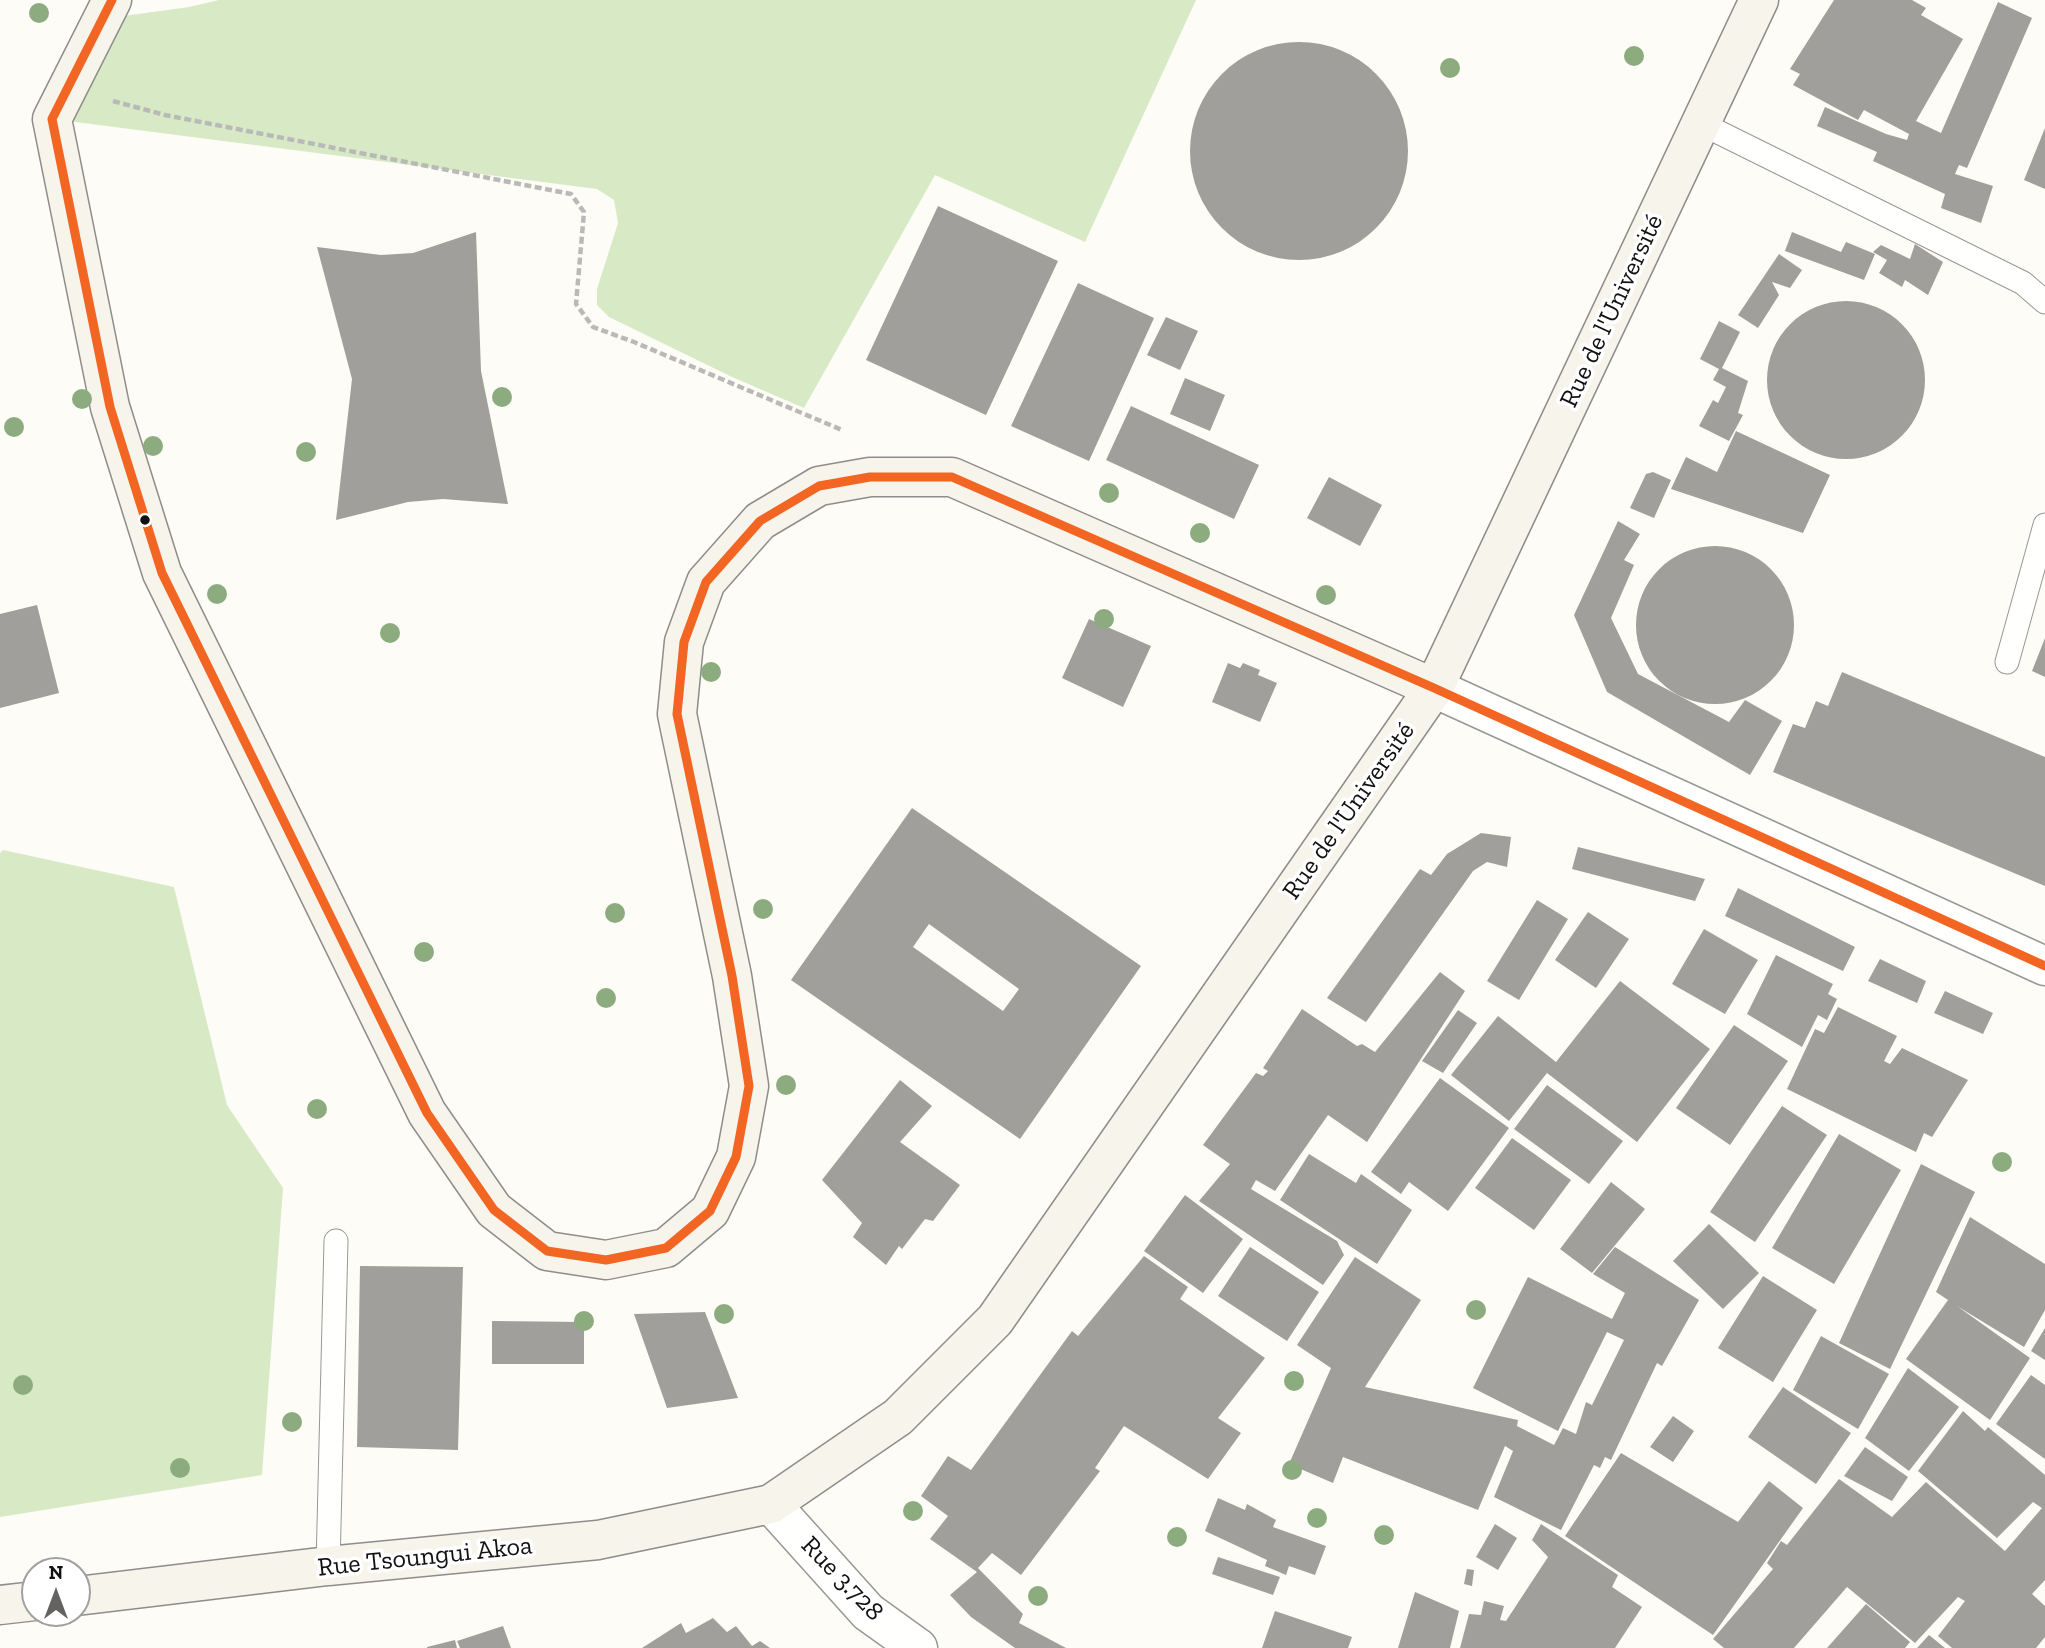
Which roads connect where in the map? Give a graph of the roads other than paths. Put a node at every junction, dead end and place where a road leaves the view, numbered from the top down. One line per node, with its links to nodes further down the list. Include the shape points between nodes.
1 (112, 0): 7 (street, via 52,119 110,407 162,573 427,1113 495,1210 547,1251 606,1260 666,1248 709,1211 736,1157 749,1086 732,976 677,713 684,642 706,582 760,521 819,486 870,477 952,477)
2 (1759, 0): 3 (street, Rue de l'Université)
3 (1700, 123): 4 (lane, via 2023,284); 7 (street, Rue de l'Université)
4 (2045, 302)
5 (2045, 525): 6 (lane)
6 (2007, 662)
7 (1434, 688): 8 (street); 10 (street, Rue de l'Université, via 995,1320 898,1417)
8 (2045, 966)
9 (336, 1241): 11 (lane)
10 (771, 1503): 11 (street, Rue Tsoungui Akoa, via 598,1540); 15 (street, Rue 3.728, via 868,1612)
11 (328, 1566): 12 (street, Rue Tsoungui Akoa)
12 (91, 1594)
13 (21, 1603): 14 (street)
14 (0, 1605)
15 (918, 1648)

